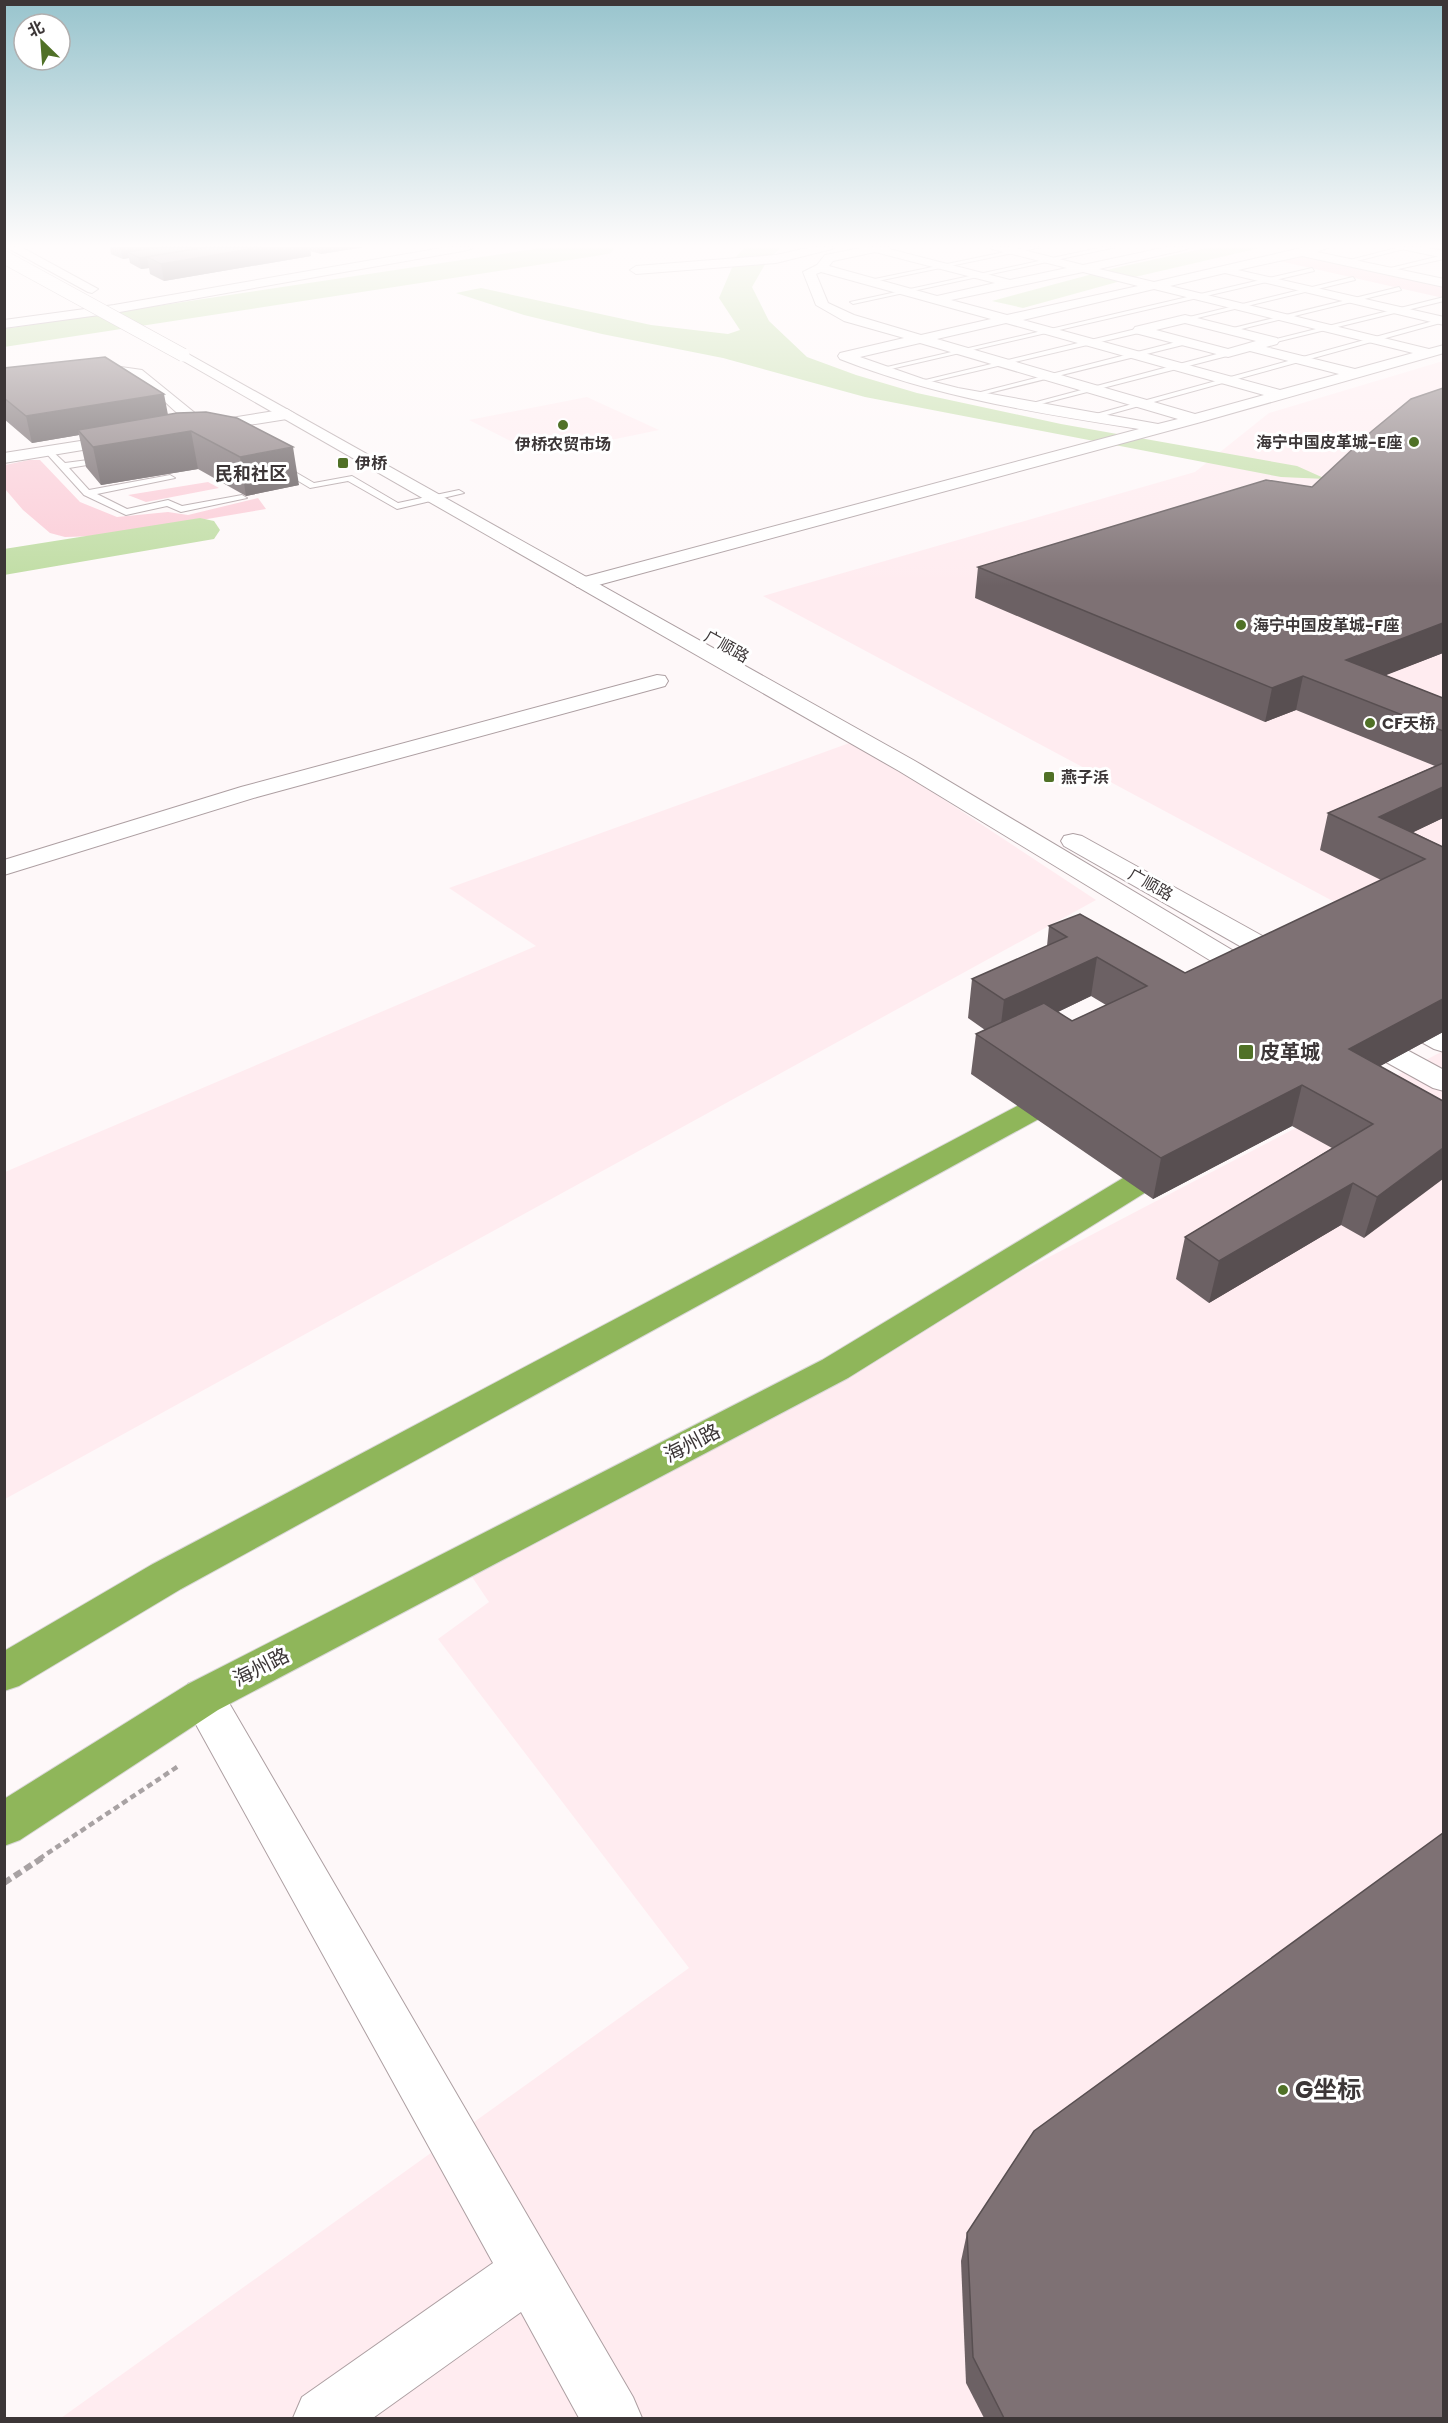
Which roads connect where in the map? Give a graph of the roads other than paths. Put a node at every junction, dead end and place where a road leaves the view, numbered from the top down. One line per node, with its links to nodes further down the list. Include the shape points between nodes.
1 (203, 360): 26 (street, 广顺路)
2 (206, 360): 40 (street, 广顺路, via 310,408)
3 (854, 360): 15 (street)
4 (922, 360): 15 (lane)
5 (993, 360): 13 (street)
6 (1015, 360): 13 (lane)
7 (1109, 360): 17 (lane)
8 (1156, 360): 14 (street)
9 (1201, 360): 14 (lane)
10 (1295, 360): 18 (lane)
11 (1303, 360): 16 (street)
12 (1405, 360): 16 (street)
13 (1003, 363): 17 (street); 19 (lane)
14 (1178, 366): 18 (street); 21 (lane)
15 (878, 370): 19 (street)
16 (1356, 374): 23 (street)
17 (1047, 376): 21 (street); 22 (lane)
18 (1225, 380): 23 (street); 24 (lane)
19 (921, 382): 22 (street)
20 (4, 385): 29 (street, via 82,371 137,373)
21 (1092, 389): 24 (street); 25 (lane)
22 (973, 394): 25 (street)
23 (1281, 395): 28 (street)
24 (1140, 403): 27 (lane); 28 (street)
25 (1029, 405): 27 (street)
26 (287, 414): 29 (street); 42 (street, 广顺路)
27 (1089, 417): 31 (street)
28 (1196, 419): 31 (street)
29 (203, 427): 30 (street)
30 (181, 430)
31 (1156, 430): 43 (street)
32 (137, 437): 33 (street)
33 (48, 451): 35 (street); 37 (lane)
34 (120, 457): 37 (lane)
35 (7, 458)
36 (268, 459): 42 (lane, via 313,486 349,478 397,506)
37 (62, 466): 39 (lane)
38 (170, 478): 39 (lane)
39 (87, 493): 41 (lane, via 126,512 168,503 181,509)
40 (459, 493): 42 (lane); 43 (street, 广顺路)
41 (242, 498)
42 (435, 498): 44 (street, 广顺路)
43 (605, 577): 44 (street); 46 (street, 广顺路)
44 (584, 583): 50 (street, 广顺路, via 907,766)
45 (657, 681): 48 (street, via 249,792)
46 (1021, 811)
47 (1051, 828): 49 (street, 广顺路)
48 (4, 868)
49 (1312, 971): 50 (highway)
50 (1267, 994)
51 (1434, 1005): 52 (highway)
52 (1404, 1021): 53 (highway); 54 (street)
53 (1355, 1033): 56 (street)
54 (1443, 1043)
55 (1092, 1079): 58 (highway, via 177,1571)
56 (1443, 1082)
57 (1197, 1146): 59 (highway, 海州路, via 835,1370)
58 (4, 1673)
59 (203, 1697): 60 (highway, 海州路); 61 (street)
60 (4, 1825)
61 (529, 2272): 62 (street); 63 (street)
62 (323, 2418)
63 (612, 2418)

